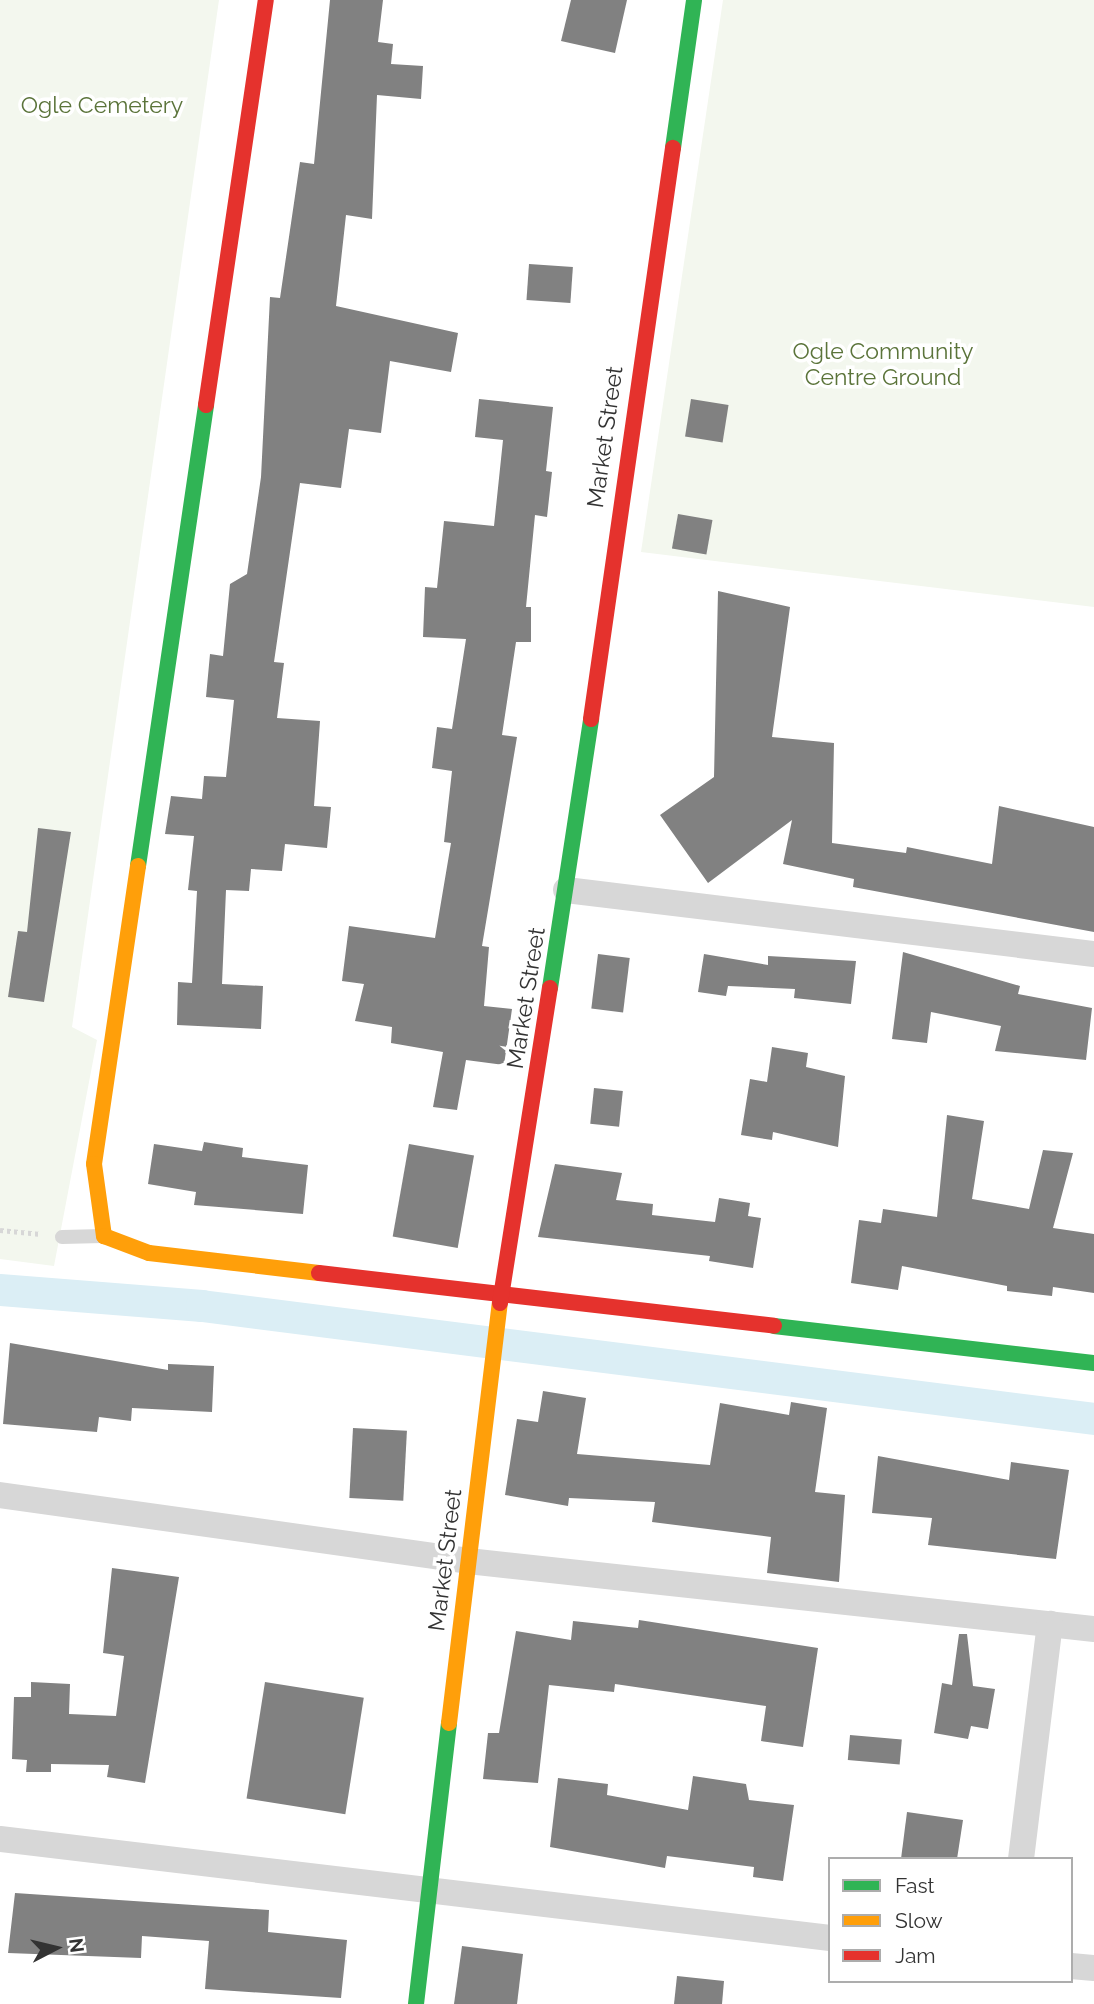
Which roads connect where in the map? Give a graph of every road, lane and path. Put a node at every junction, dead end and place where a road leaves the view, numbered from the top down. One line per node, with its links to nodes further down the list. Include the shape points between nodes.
1 (267, 0): 6 (street, via 94,1164)
2 (694, 0): 3 (street, Market Street)
3 (566, 890): 4 (street); 8 (street, Market Street)
4 (1094, 954)
5 (0, 1230): 7 (path)
6 (104, 1236): 7 (lane); 8 (street, via 149,1253)
7 (62, 1237)
8 (503, 1296): 9 (street); 11 (street, Market Street)
9 (1094, 1363)
10 (0, 1495): 11 (street)
11 (468, 1561): 12 (street); 16 (street, Market Street)
12 (1050, 1624): 13 (street); 15 (street)
13 (1094, 1629)
14 (0, 1839): 16 (street)
15 (1021, 1857)
16 (425, 1894): 17 (street); 20 (street, Market Street)
17 (828, 1938)
18 (1073, 1966): 19 (street)
19 (1094, 1968)
20 (416, 2004)

